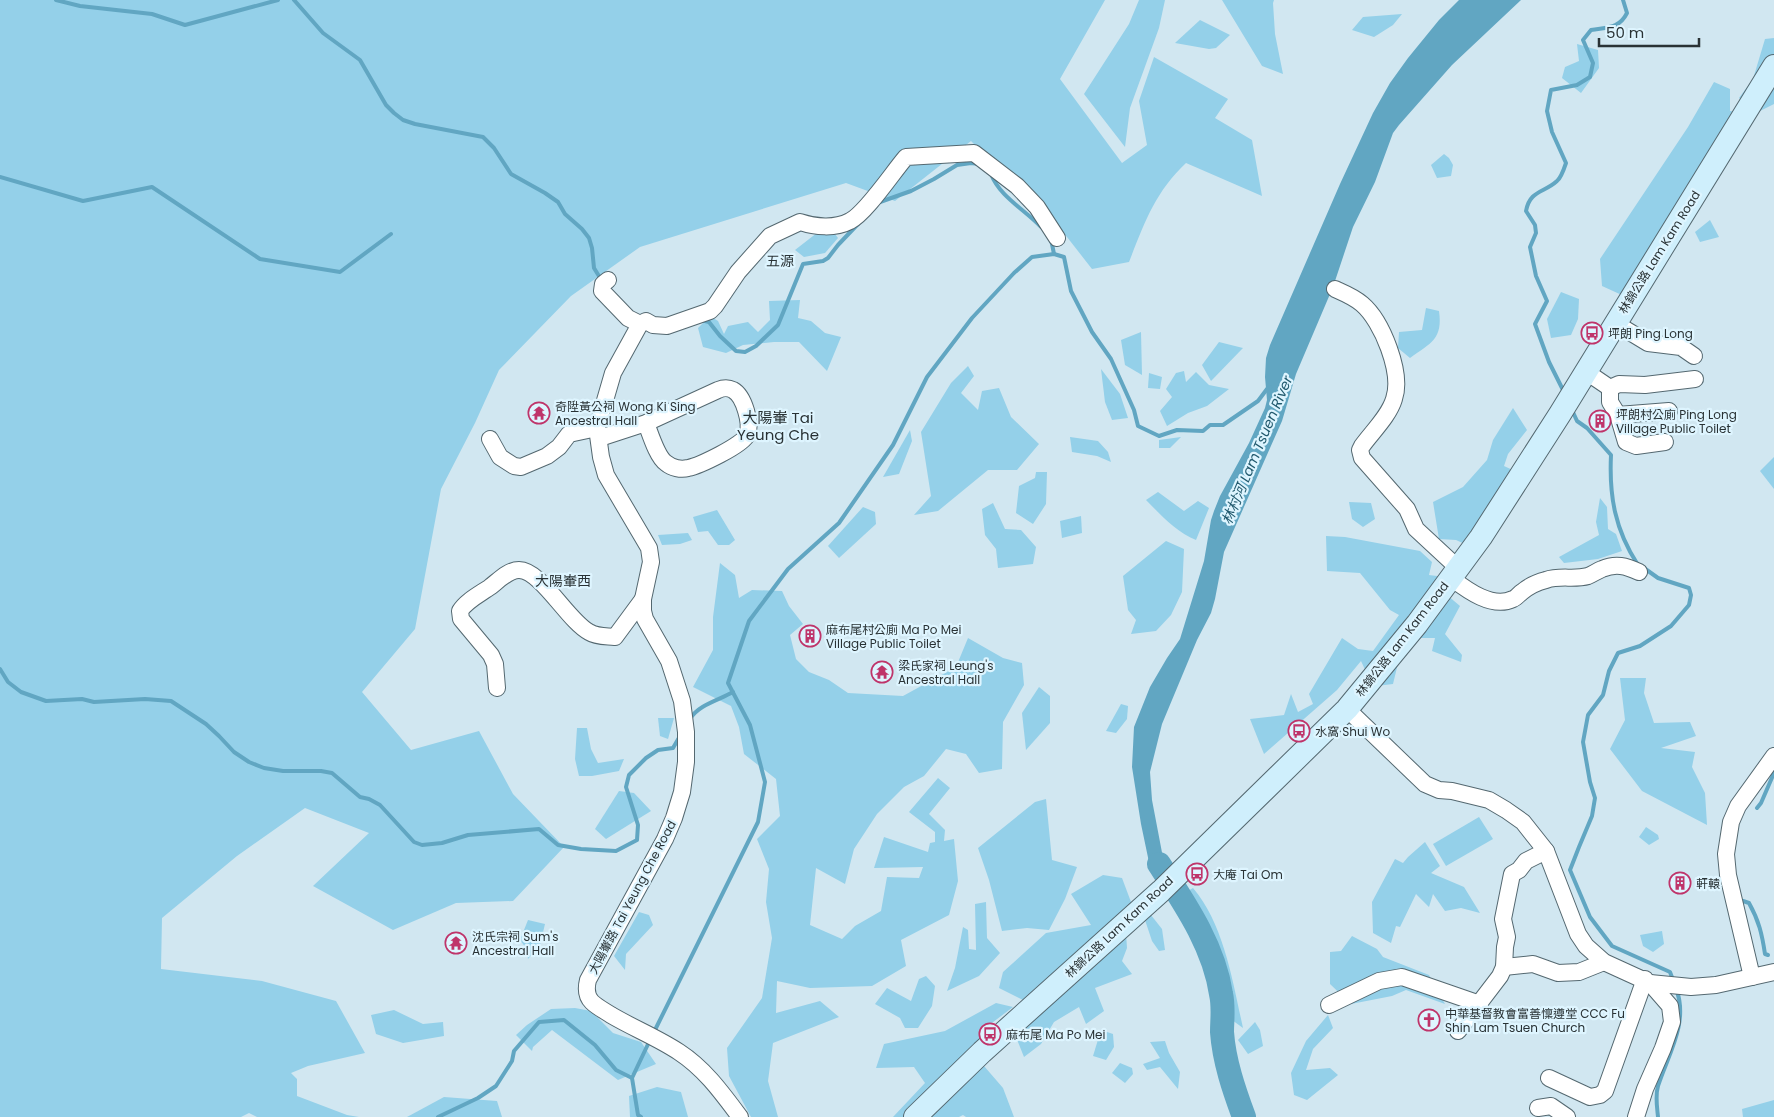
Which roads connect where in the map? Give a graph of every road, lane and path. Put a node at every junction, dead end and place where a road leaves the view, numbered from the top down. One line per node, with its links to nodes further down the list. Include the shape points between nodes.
1 (1774, 66): 5 (main road, 林錦公路 Lam Kam Road)
2 (1058, 238): 6 (street, via 1037,207 1017,186 974,153 906,157 849,222 814,227 800,222 770,236 710,311 667,326 646,321)
3 (608, 280): 6 (street, via 602,291 628,318)
4 (1335, 289): 18 (street, via 1351,296 1369,311 1385,338 1393,366 1396,396 1362,446 1362,458 1407,509 1416,529)
5 (1615, 323): 7 (street, via 1648,343 1681,347); 8 (main road, 林錦公路 Lam Kam Road)
6 (640, 324): 14 (street, 大陽輋路 Tai Yeung Che Road, via 612,373)
7 (1694, 356)
8 (1581, 378): 10 (street); 18 (main road, 林錦公路 Lam Kam Road)
9 (1696, 379): 10 (street, via 1645,385 1619,384)
10 (1610, 388): 12 (street, via 1610,402)
11 (1669, 411): 12 (street)
12 (1618, 415): 16 (street, via 1624,437 1630,445)
13 (646, 423): 13 (street, via 662,460 681,469 692,468 737,446 749,427 740,397 725,388); 14 (street)
14 (598, 433): 15 (street, via 569,434 547,456 521,467 500,457); 19 (street, 大陽輋路 Tai Yeung Che Road, via 606,474 649,548 651,562)
15 (490, 439)
16 (1665, 442)
17 (1639, 572): 18 (street, via 1618,565 1602,568 1588,576 1556,576 1540,581 1513,600 1501,604 1461,586)
18 (1454, 573): 21 (main road, 林錦公路 Lam Kam Road)
19 (643, 599): 20 (street, via 615,637 599,636 581,626 531,574 519,570 510,572 460,611 461,619 491,655); 34 (street, 大陽輋路 Tai Yeung Che Road, via 645,619 669,661 682,700 686,732 682,792 668,832 588,980 587,993 594,1004 679,1052 707,1075)
20 (497, 688)
21 (1347, 709): 23 (street, via 1426,784 1439,790 1489,800 1500,806 1523,822); 35 (main road, 林錦公路 Lam Kam Road, via 1160,891)
22 (1774, 756): 27 (street, via 1738,806 1731,822 1726,854)
23 (1546, 851): 24 (street, via 1578,934); 25 (street, via 1526,861 1512,874 1503,920 1507,937)
24 (1604, 962): 25 (street, via 1579,972 1558,973 1533,964); 28 (street)
25 (1504, 967): 30 (street)
26 (1774, 972): 27 (street)
27 (1752, 977): 28 (street, via 1691,987)
28 (1653, 982): 32 (street, via 1605,1091 1590,1096); 37 (street, via 1672,1010 1672,1022)
29 (1329, 1004): 30 (street, via 1379,981 1402,977)
30 (1480, 1004): 31 (street)
31 (1458, 1031)
32 (1549, 1078)
33 (1538, 1108): 36 (street, via 1551,1106)
34 (740, 1117)
35 (915, 1117)
36 (1567, 1117)
37 (1636, 1117)

